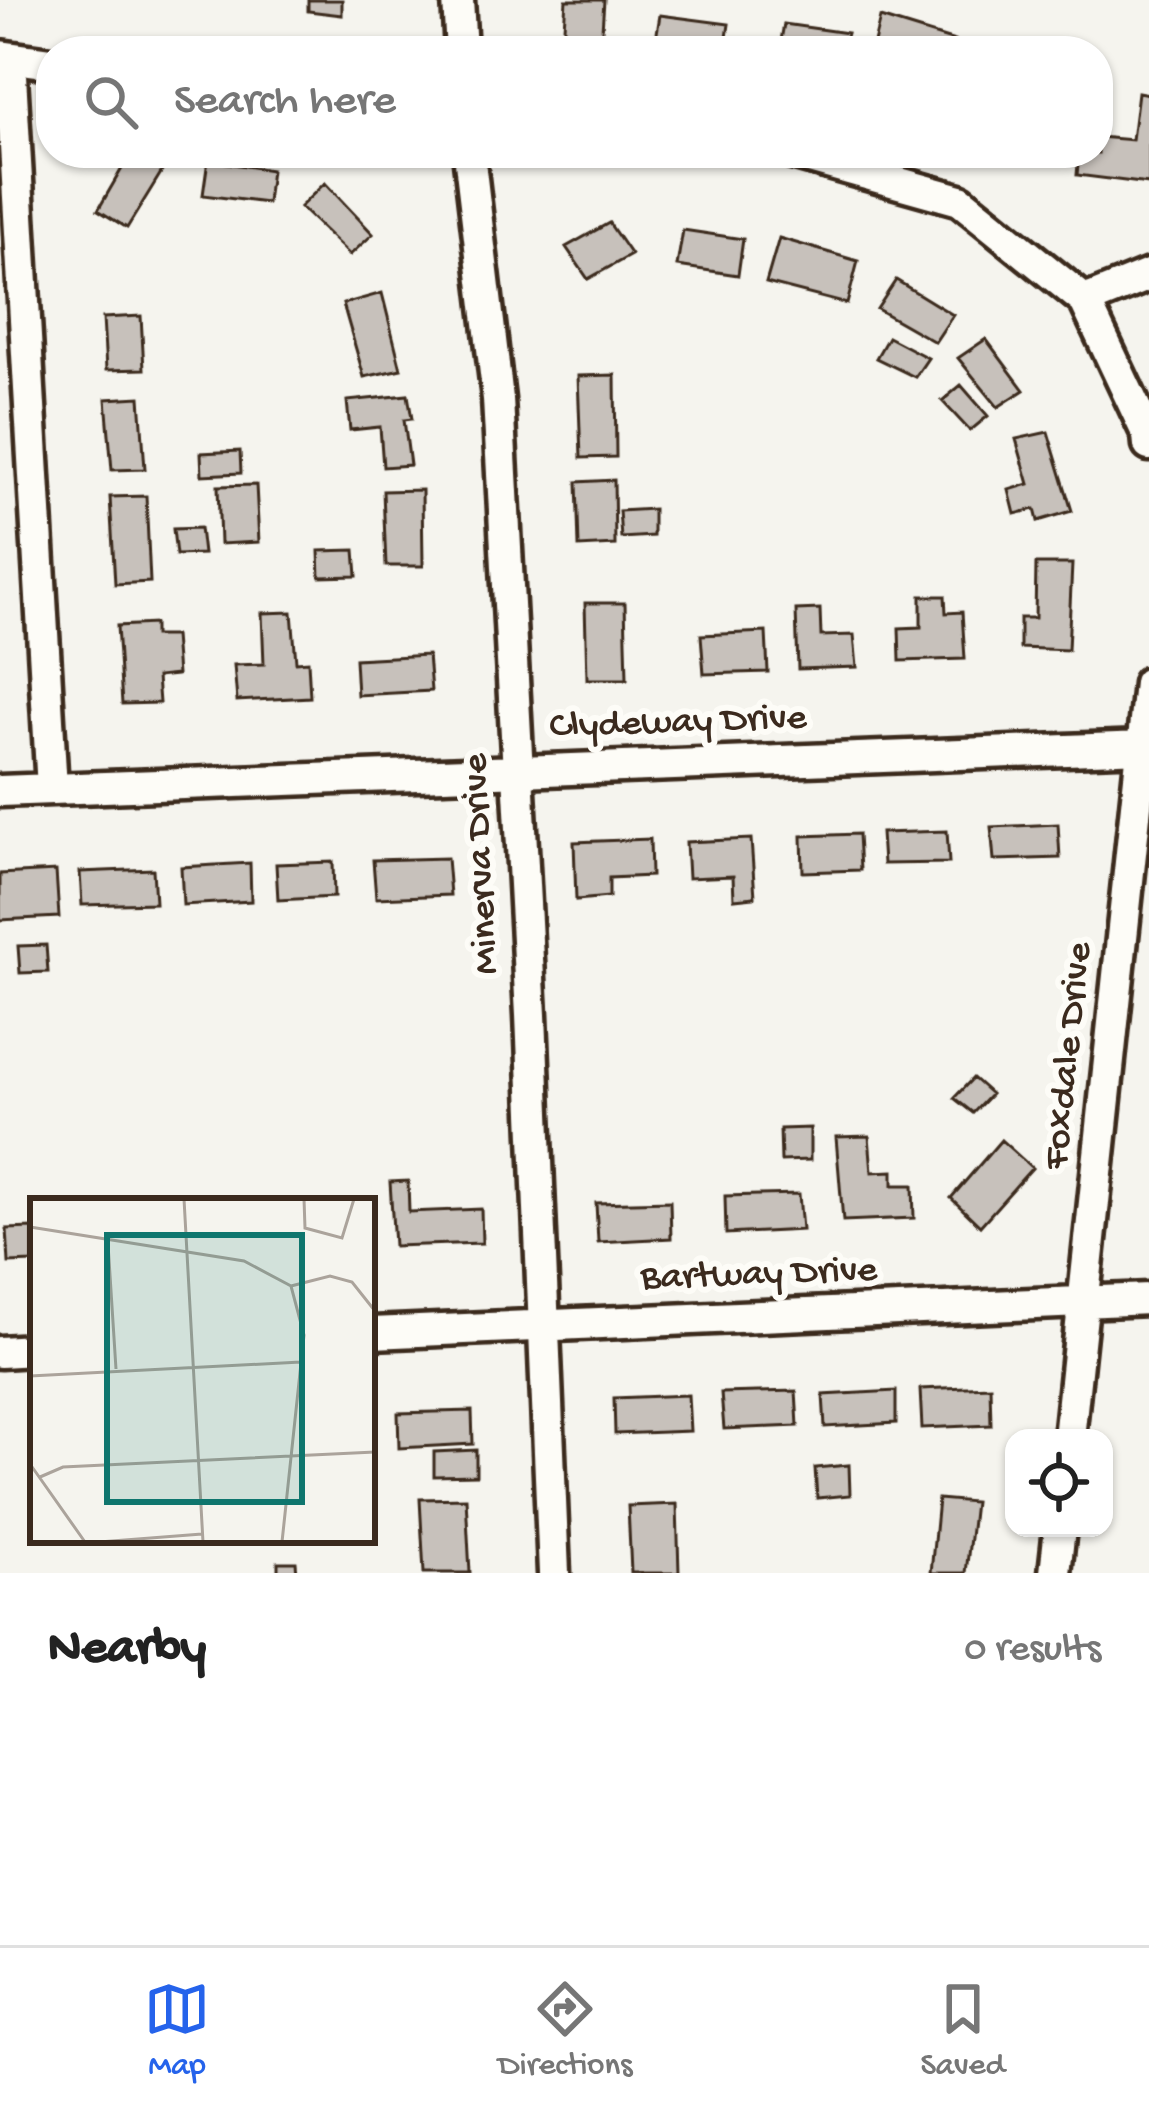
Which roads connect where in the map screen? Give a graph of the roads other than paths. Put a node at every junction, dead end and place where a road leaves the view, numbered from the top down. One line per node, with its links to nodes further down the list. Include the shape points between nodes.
1 (458, 0): 2 (street)
2 (460, 36)
3 (5, 57): 4 (street); 13 (street)
4 (36, 61)
5 (471, 168): 12 (street, Minerva Drive, via 499,399)
6 (846, 168): 8 (street, via 960,200)
7 (1149, 275): 8 (street)
8 (1085, 302): 9 (street)
9 (1149, 445)
10 (1149, 683): 11 (street, Foxdale Drive)
11 (1143, 747): 12 (street, Clydeway Drive); 16 (street, Foxdale Drive)
12 (516, 769): 13 (street, Clydeway Drive); 17 (street, Minerva Drive)
13 (52, 789): 14 (street, Clydeway Drive)
14 (0, 791)
15 (1149, 1298): 16 (street, Bartway Drive)
16 (1084, 1302): 17 (street, Bartway Drive); 21 (street, Foxdale Drive)
17 (543, 1324): 18 (street, Bartway Drive); 23 (street, Minerva Drive)
18 (375, 1333)
19 (30, 1350): 20 (street)
20 (0, 1352)
21 (1070, 1429)
22 (1059, 1537): 24 (street)
23 (554, 1573)
24 (1055, 1573)

